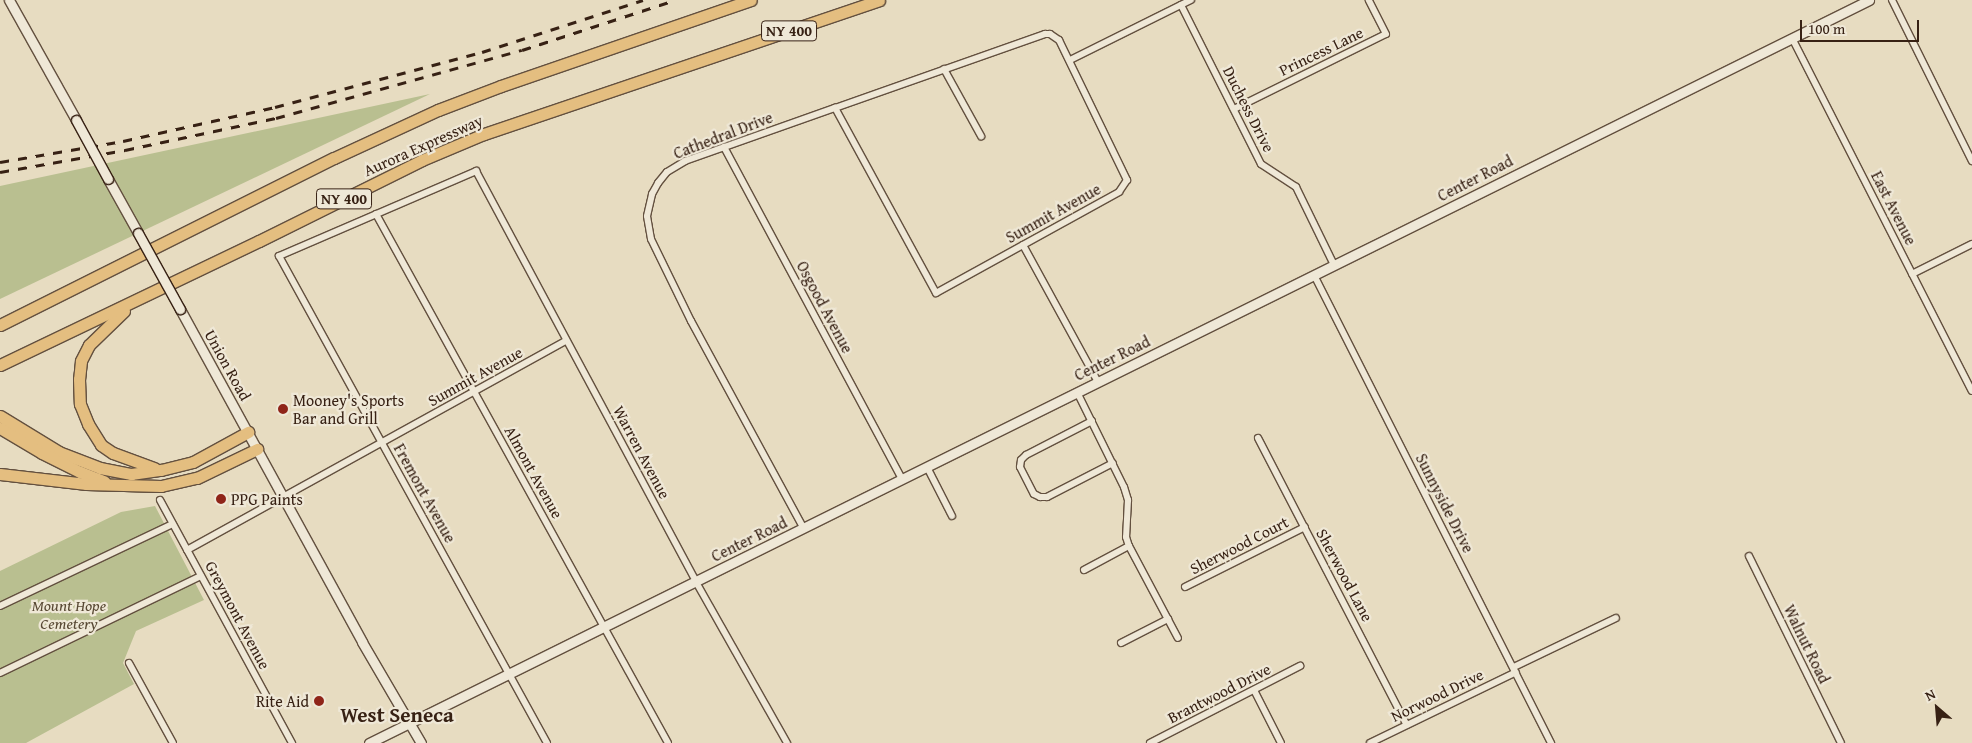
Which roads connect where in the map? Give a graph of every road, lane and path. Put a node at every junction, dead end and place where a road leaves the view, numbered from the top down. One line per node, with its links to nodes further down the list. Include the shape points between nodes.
1 (10, 0): 34 (main road, Union Road, bridge)
2 (751, 0): 24 (highway, Aurora Expressway / NY 400, via 438,110 334,158)
3 (879, 0): 23 (highway, Aurora Expressway / NY 400, via 484,134 422,160)
4 (1191, 0): 8 (street)
5 (1369, 0): 13 (street, Princess Lane, via 1386,34)
6 (1869, 0): 9 (main road, Center Road)
7 (1892, 0): 16 (street)
8 (1181, 5): 10 (street); 13 (street, Duchess Drive)
9 (1792, 38): 20 (main road, Center Road); 21 (street, East Avenue)
10 (1070, 60): 11 (street, Cathedral Drive, via 1059,40 1045,34); 19 (street, Summit Avenue, via 1127,180 1119,192)
11 (944, 69): 12 (street, Cathedral Drive); 14 (street)
12 (834, 108): 15 (street, Cathedral Drive); 19 (street, Summit Avenue, via 936,292)
13 (1234, 109): 20 (street, Duchess Drive, via 1261,164 1296,187)
14 (981, 136)
15 (724, 147): 42 (street, Osgood Avenue); 49 (street, Cathedral Drive, via 685,161 667,172 652,194 648,226 651,239 691,321)
16 (1972, 161)
17 (376, 214): 25 (street, Warren Avenue, via 476,171); 29 (street, Almont Avenue); 36 (street, Fremont Avenue, via 278,256)
18 (1972, 244): 21 (street)
19 (1023, 245): 27 (street)
20 (1334, 265): 22 (main road, Center Road)
21 (1912, 274): 28 (street, East Avenue)
22 (1314, 275): 27 (main road, Center Road); 65 (street, Sunnyside Drive)
23 (136, 301): 26 (highway, Aurora Expressway / NY 400); 40 (highway, via 105,328 81,361 80,404 101,445 113,454)
24 (0, 325)
25 (566, 341): 29 (street, Summit Avenue); 55 (street, Warren Avenue)
26 (0, 365)
27 (1098, 382): 30 (main road, Center Road)
28 (1972, 391)
29 (474, 392): 36 (street, Summit Avenue); 60 (street, Almont Avenue)
30 (1078, 392): 32 (street); 39 (main road, Center Road)
31 (0, 416): 40 (highway, via 59,452 100,468 131,474)
32 (1092, 421): 38 (street); 38 (street, via 1026,455 1020,467 1034,494 1047,497)
33 (0, 428): 43 (highway, via 42,454)
34 (248, 432): 37 (main road, Union Road); 40 (highway, via 193,462)
35 (1258, 438): 48 (street, Sherwood Lane)
36 (383, 444): 44 (street, Summit Avenue); 67 (street, Fremont Avenue)
37 (257, 449): 43 (highway, via 197,478 161,486); 44 (main road, Union Road)
38 (1112, 463): 50 (street, via 1128,500 1126,537)
39 (927, 466): 42 (main road, Center Road); 46 (street)
40 (161, 470)
41 (0, 474): 43 (highway)
42 (902, 479): 49 (main road, Center Road)
43 (120, 486)
44 (284, 497): 51 (street, Summit Avenue); 69 (main road, Union Road)
45 (160, 500): 47 (street, Greymont Avenue)
46 (952, 516)
47 (173, 524): 51 (street, Greymont Avenue); 57 (street)
48 (1305, 527): 56 (street, Sherwood Court); 70 (street, Sherwood Lane)
49 (804, 529): 55 (main road, Center Road)
50 (1129, 546): 53 (street); 59 (street)
51 (186, 550): 54 (street, Greymont Avenue)
52 (1749, 556): 82 (street, Walnut Road)
53 (1084, 570)
54 (201, 576): 66 (street); 72 (street, Greymont Avenue)
55 (696, 582): 60 (main road, Center Road); 77 (street, Warren Avenue)
56 (1186, 587)
57 (0, 606)
58 (1616, 618): 65 (street, Norwood Drive)
59 (1168, 619): 61 (street); 62 (street)
60 (604, 627): 67 (main road, Center Road); 76 (street, Almont Avenue)
61 (1178, 638)
62 (1121, 643)
63 (129, 663): 71 (street)
64 (1300, 666): 68 (street, Brantwood Drive)
65 (1515, 669): 70 (street, Norwood Drive); 81 (street, Sunnyside Drive)
66 (0, 673)
67 (508, 674): 69 (main road, Center Road); 75 (street, Fremont Avenue)
68 (1254, 690): 78 (street, Brantwood Drive); 79 (street)
69 (410, 723): 73 (main road, Center Road); 74 (main road, Union Road)
70 (1408, 725): 80 (street, Norwood Drive)
71 (172, 743)
72 (292, 743)
73 (369, 743)
74 (421, 743)
75 (547, 743)
76 (668, 743)
77 (787, 743)
78 (1150, 743)
79 (1281, 743)
80 (1370, 743)
81 (1552, 743)
82 (1841, 743)

